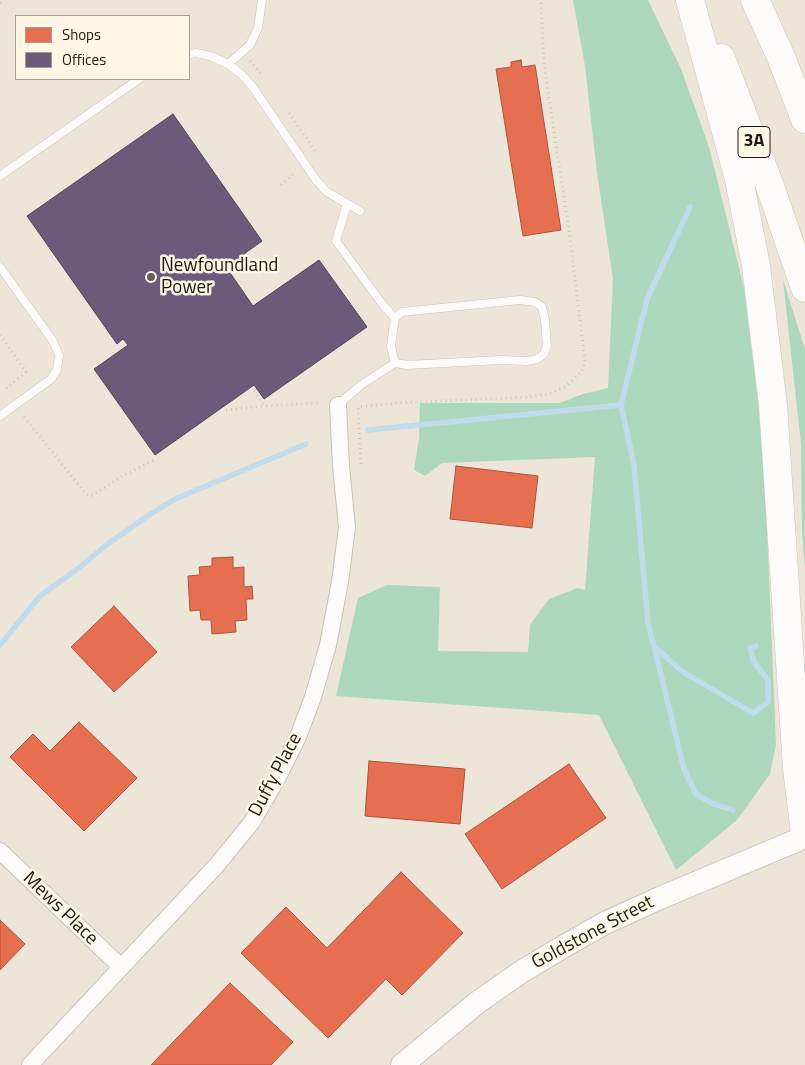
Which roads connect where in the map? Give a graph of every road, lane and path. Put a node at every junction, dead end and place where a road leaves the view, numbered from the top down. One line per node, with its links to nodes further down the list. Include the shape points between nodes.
1 (4, 0): 8 (path)
2 (262, 0): 10 (lane, via 258,28 250,45)
3 (541, 0): 31 (path, via 544,65 585,361 582,372 566,387 548,394 358,407)
4 (690, 0): 32 (highway, via 739,179 756,266 773,405 797,768)
5 (695, 0): 18 (highway, 3A, via 730,77)
6 (755, 0): 13 (highway)
7 (759, 0): 11 (highway)
8 (0, 3)
9 (190, 54): 10 (lane, via 210,56)
10 (228, 64): 15 (lane, via 252,86 327,192)
11 (805, 74)
12 (138, 80): 14 (lane)
13 (805, 119)
14 (0, 176)
15 (348, 204): 16 (lane); 19 (lane, via 336,241)
16 (360, 211)
17 (0, 267): 28 (lane, via 53,341 59,355 57,370 51,380)
18 (805, 288)
19 (395, 318): 21 (lane, via 391,346); 21 (lane, via 402,312 520,300 535,302 542,308 547,346 544,354 527,361 407,366)
20 (0, 335): 23 (path, via 26,372)
21 (395, 363): 25 (lane)
22 (254, 390): 26 (path)
23 (3, 391)
24 (318, 403): 26 (path)
25 (338, 405): 34 (street, Duffy Place, via 347,527 328,645 298,737 252,822 216,866)
26 (265, 406): 27 (path)
27 (226, 410)
28 (0, 416)
29 (24, 417): 30 (path, via 90,496)
30 (154, 460)
31 (361, 464)
32 (805, 835): 36 (main road, Goldstone Street, via 605,923 561,948 478,1002)
33 (0, 851): 34 (street, Mews Place)
34 (121, 967): 35 (street, Duffy Place)
35 (30, 1065)
36 (402, 1065)

